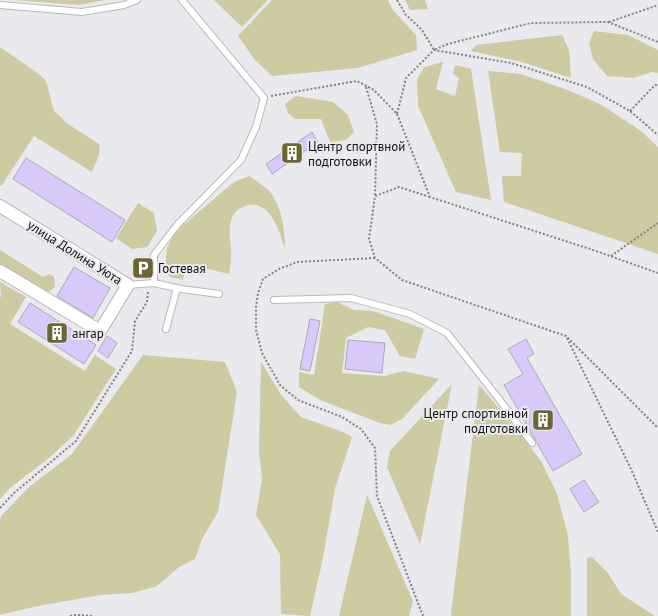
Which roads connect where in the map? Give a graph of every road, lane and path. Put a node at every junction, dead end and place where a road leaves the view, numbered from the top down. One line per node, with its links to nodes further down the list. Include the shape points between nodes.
1 (137, 0): 4 (lane, via 124,5 82,12)
2 (182, 0): 11 (lane)
3 (397, 0): 8 (path, via 406,15 422,30)
4 (0, 5)
5 (658, 5): 6 (path)
6 (608, 22): 7 (path); 8 (path, via 531,23 448,44)
7 (658, 42)
8 (434, 50): 12 (path, via 512,63 587,87); 13 (path, via 406,78)
9 (658, 85): 12 (path)
10 (366, 86): 11 (path, via 357,81); 13 (path, via 374,90); 15 (path, via 377,124)
11 (264, 98): 23 (lane, via 256,127 241,160 178,224 154,255)
12 (630, 110): 14 (path)
13 (396, 114): 16 (path)
14 (658, 135)
15 (374, 196): 16 (path, via 399,186); 20 (path, via 369,239)
16 (430, 197): 19 (path)
17 (0, 206): 24 (street, улица Долина Уюта)
18 (658, 223): 19 (path)
19 (611, 256): 22 (path)
20 (375, 258): 29 (path, via 402,280); 36 (path, via 297,262 279,269 263,279 256,307 256,330 262,353 280,385 298,400 342,417 361,429 375,448 377,496)
21 (0, 271): 24 (street, улица Долина Уюта, via 100,331)
22 (658, 273)
23 (151, 283): 24 (lane); 25 (lane); 32 (path, via 147,302 135,321 132,351 76,442 14,493)
24 (128, 285)
25 (177, 288): 26 (lane); 28 (lane)
26 (219, 294)
27 (274, 300): 31 (lane, via 351,298 410,314 447,333)
28 (166, 329)
29 (566, 336): 30 (path); 33 (path, via 631,469)
30 (658, 428)
31 (532, 443)
32 (0, 508)
33 (658, 532)
34 (70, 616): 35 (path)
35 (92, 616)
36 (423, 616)

